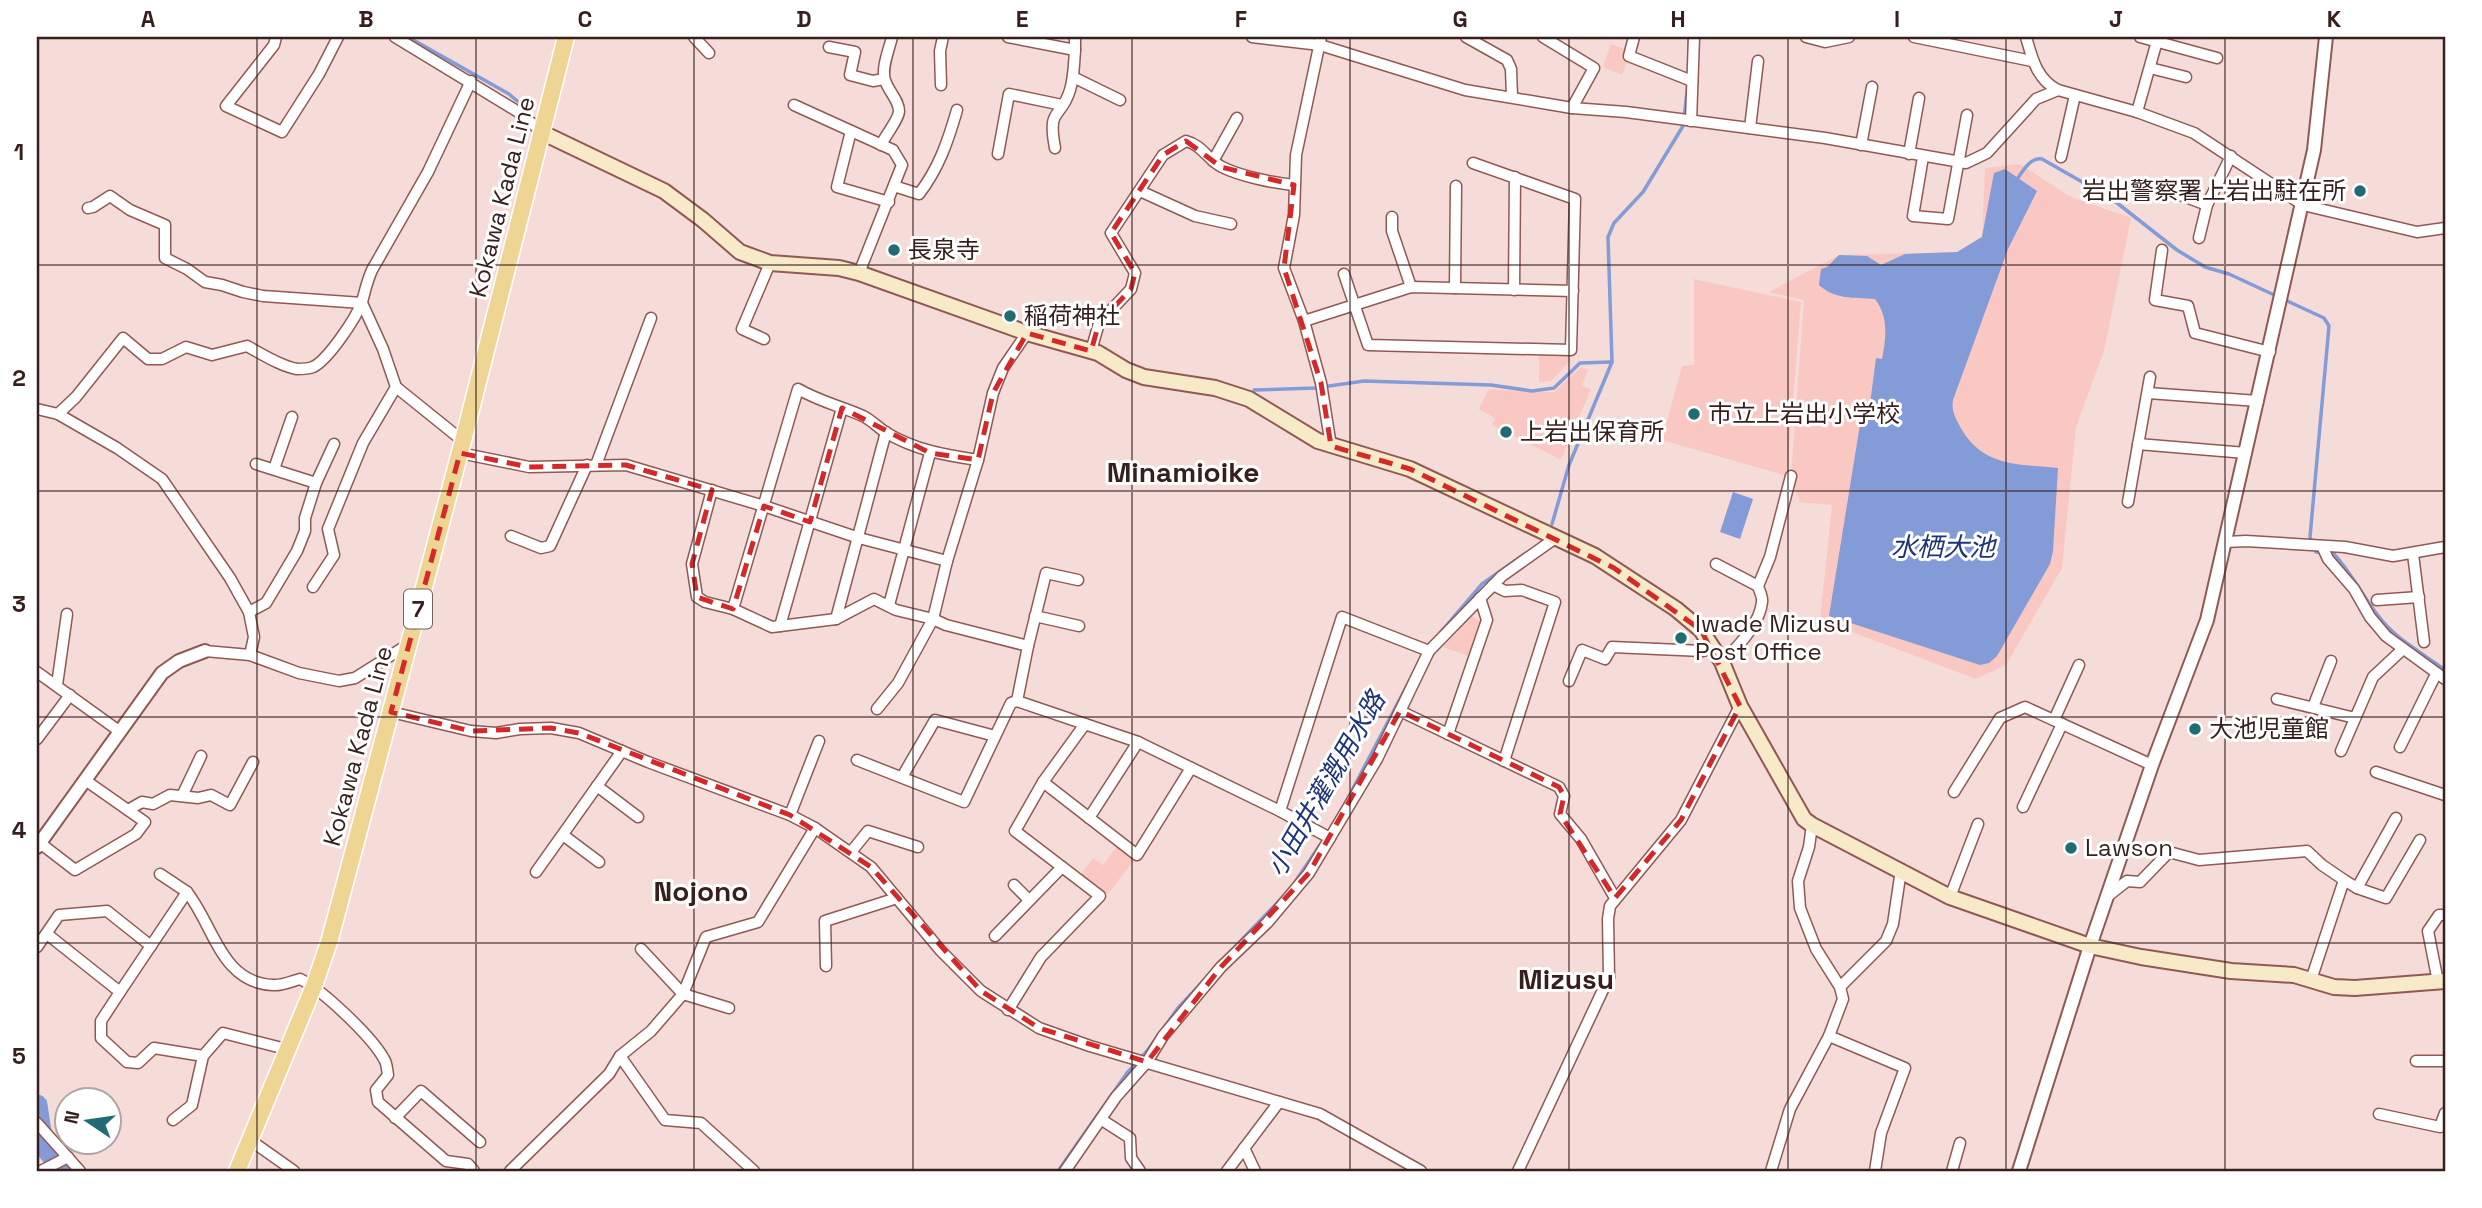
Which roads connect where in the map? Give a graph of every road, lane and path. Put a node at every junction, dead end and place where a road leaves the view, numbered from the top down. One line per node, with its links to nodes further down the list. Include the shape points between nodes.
1 (276, 37): 2 (street, via 226,106 282,132)
2 (338, 37)
3 (396, 37): 34 (street)
4 (566, 37): 52 (main road, Kokawa Kada Line / 7)
5 (694, 37): 25 (street)
6 (892, 37): 32 (street)
7 (943, 37): 35 (street)
8 (1008, 37): 24 (street)
9 (1075, 37): 24 (street)
10 (1252, 37): 21 (street)
11 (1466, 37): 39 (street, via 1507,60)
12 (1543, 37): 44 (street, via 1594,68)
13 (1634, 37): 33 (street, via 1629,56)
14 (1694, 37): 33 (street)
15 (1806, 37): 16 (street, via 1825,42)
16 (1849, 37)
17 (1914, 37): 28 (street)
18 (2026, 37): 28 (street)
19 (2140, 37): 22 (street)
20 (2326, 37): 72 (street, via 2319,118)
21 (1321, 41): 39 (street, via 1465,90); 65 (street, via 1296,155)
22 (2157, 41): 26 (street); 29 (street)
23 (830, 47): 32 (street, via 855,52 850,75)
24 (1075, 50): 30 (street)
25 (709, 53)
26 (2217, 58)
27 (1758, 61): 50 (street)
28 (2032, 61): 37 (street, via 2046,84)
29 (2150, 68): 31 (street); 46 (street)
30 (1073, 77): 41 (street); 43 (street)
31 (2186, 77)
32 (884, 79): 53 (street, via 899,114)
33 (1690, 80): 49 (street)
34 (471, 82): 52 (street); 86 (street, via 428,173 372,270)
35 (941, 85)
36 (1872, 87): 54 (street)
37 (2058, 90): 38 (street); 62 (street, via 2036,99 1987,153)
38 (2075, 95): 46 (street); 60 (street)
39 (1512, 97): 44 (street)
40 (1919, 98): 57 (street)
41 (1120, 100)
42 (794, 105): 51 (street)
43 (1062, 105): 55 (street, via 1052,123); 56 (street, via 1009,94)
44 (1572, 108): 49 (street)
45 (957, 110): 66 (street, via 946,150 919,194)
46 (2137, 113): 58 (street, via 2194,133)
47 (1968, 115): 62 (street)
48 (1237, 118): 61 (street)
49 (1691, 121): 50 (street)
50 (1750, 128): 54 (street)
51 (851, 131): 53 (street); 70 (street, via 837,187)
52 (543, 133): 79 (main road, via 664,191 740,252); 106 (main road, Kokawa Kada Line / 7)
53 (881, 145): 66 (street, via 893,150 902,165)
54 (1861, 145): 57 (street)
55 (1055, 148)
56 (998, 154)
57 (1909, 154): 59 (street)
58 (2231, 156): 71 (street); 72 (street)
59 (1923, 157): 62 (street); 62 (street, via 1913,216 1948,219)
60 (2061, 157)
61 (1213, 160): 65 (street, via 1221,167); 69 (street, via 1196,143 1186,141 1163,155)
62 (1958, 162)
63 (1473, 163): 64 (street)
64 (1516, 177): 84 (street); 85 (street, via 1575,199)
65 (1294, 185): 89 (street, via 1294,215 1284,268)
66 (894, 186): 70 (street)
67 (1456, 186): 83 (street)
68 (2162, 188): 71 (street)
69 (1140, 191): 75 (street, via 1195,216); 92 (street, via 1111,233 1135,273 1131,289 1099,323)
70 (889, 202): 80 (street)
71 (2207, 205): 77 (street)
72 (2303, 205): 76 (street, via 2417,232); 93 (street)
73 (88, 208): 86 (street, via 110,196 165,225 165,258 205,282 262,296)
74 (1392, 216): 82 (street, via 1392,231)
75 (1231, 224)
76 (2445, 228)
77 (2199, 238)
78 (2162, 250): 93 (street, via 2155,300 2188,306 2195,333)
79 (770, 263): 80 (main road); 91 (street, via 743,329)
80 (859, 273): 90 (main road)
81 (1344, 274): 87 (street)
82 (1411, 286): 83 (street); 87 (street)
83 (1455, 288): 84 (street)
84 (1514, 290): 85 (street)
85 (1573, 291): 87 (street, via 1571,350 1368,345)
86 (362, 303): 95 (street); 100 (street, via 340,340 311,369 287,366 247,346 212,355 186,347 162,359 148,359 123,338)
87 (1353, 304): 89 (street)
88 (651, 318): 111 (street)
89 (1304, 321): 105 (street, via 1321,383)
90 (1027, 333): 92 (main road); 109 (street, via 1003,368)
91 (764, 339)
92 (1091, 351): 105 (main road, via 1144,377 1215,388 1249,399)
93 (2270, 352): 97 (street)
94 (2150, 377): 96 (street)
95 (396, 387): 106 (street); 132 (street, via 363,443 328,529 334,555)
96 (2148, 393): 97 (street); 104 (street)
97 (2258, 401): 108 (street)
98 (842, 408): 102 (street, via 866,417); 117 (street, via 799,389); 118 (street)
99 (37, 409): 100 (street)
100 (58, 414): 138 (street, via 162,479)
101 (292, 417): 112 (street)
102 (886, 432): 107 (street); 121 (street)
103 (334, 444): 114 (street)
104 (2138, 444): 108 (street); 116 (street)
105 (1331, 446): 120 (main road, via 1410,469)
106 (461, 447): 111 (street, via 528,467); 146 (main road, Kokawa Kada Line / 7)
107 (930, 453): 109 (street); 125 (street)
108 (2246, 453): 122 (street)
109 (978, 460): 127 (street)
110 (256, 464): 112 (street)
111 (592, 465): 115 (street, via 626,465); 119 (street, via 550,546 541,548)
112 (274, 469): 114 (street)
113 (1791, 476): 131 (street)
114 (316, 483): 138 (street, via 297,551 265,603)
115 (712, 490): 117 (street); 137 (street, via 692,564 697,597)
116 (2128, 502)
117 (764, 506): 118 (street); 137 (street)
118 (810, 522): 121 (street); 143 (street)
119 (511, 536)
120 (1557, 537): 130 (street); 148 (main road, via 1676,609)
121 (859, 538): 125 (street); 141 (street)
122 (2226, 542): 123 (street); 184 (street, via 2207,620)
123 (2322, 546): 126 (street, via 2393,556); 150 (street, via 2370,617)
124 (2445, 547): 126 (street)
125 (904, 550): 127 (street); 136 (street)
126 (2413, 554): 133 (street)
127 (947, 561): 142 (street)
128 (1716, 564): 131 (street)
129 (1078, 580): 140 (street, via 1046,573)
130 (1493, 585): 134 (street); 182 (street, via 1555,602)
131 (1758, 586): 154 (street, via 1763,600 1756,620)
132 (313, 587)
133 (2419, 597): 135 (street); 145 (street)
134 (1480, 598): 149 (street); 172 (street, via 1487,620)
135 (2376, 600)
136 (889, 606): 141 (street, via 874,599); 142 (street)
137 (733, 609): 143 (street, via 772,627)
138 (249, 612): 152 (street, via 254,637)
139 (67, 614): 159 (street)
140 (1035, 617): 144 (street); 147 (street)
141 (836, 619): 143 (street)
142 (933, 619): 147 (street); 165 (street, via 898,683)
143 (780, 626)
144 (1079, 626)
145 (2424, 642)
146 (409, 643): 152 (street, via 355,678 339,681 299,673); 167 (main road, Kokawa Kada Line / 7)
147 (1028, 646): 162 (street)
148 (1712, 646): 154 (main road); 158 (street, via 1703,651 1612,647 1605,660 1582,650)
149 (1425, 649): 166 (street); 197 (street, via 1342,617)
150 (2403, 649): 157 (street); 168 (street, via 2372,677)
151 (205, 651): 152 (street); 171 (street, via 162,673)
152 (250, 655)
153 (2331, 661): 164 (street)
154 (1722, 662): 163 (main road)
155 (2079, 665): 169 (street)
156 (37, 672): 159 (street)
157 (2441, 677): 177 (street)
158 (1569, 681)
159 (57, 685): 160 (street)
160 (70, 695): 171 (street); 174 (street)
161 (2277, 699): 164 (street)
162 (1017, 701): 170 (street); 173 (street, via 1011,703)
163 (1741, 706): 204 (main road, via 1792,800); 224 (street, via 1681,820)
164 (2313, 707): 168 (street)
165 (877, 709)
166 (1400, 711): 172 (street); 207 (street, via 1377,759)
167 (391, 712): 178 (street, via 471,731 551,728 579,733); 236 (main road, Kokawa Kada Line / 7)
168 (2355, 718): 179 (street)
169 (2058, 722): 184 (street); 192 (street, via 2025,707 2000,719); 195 (street)
170 (1085, 724): 176 (street); 190 (street)
171 (119, 731): 189 (street)
172 (1448, 734): 182 (street)
173 (995, 736): 188 (street, via 936,720); 188 (street, via 964,802)
174 (37, 739)
175 (820, 741): 198 (street)
176 (1138, 742): 185 (street); 200 (street)
177 (2400, 747)
178 (622, 751): 191 (street); 198 (street)
179 (2341, 751)
180 (201, 757): 194 (street)
181 (857, 760): 188 (street)
182 (1504, 761): 224 (street, via 1559,787 1564,796 1560,814 1581,839)
183 (253, 762): 194 (street, via 230,805 211,795)
184 (2152, 765): 222 (street)
185 (1191, 768): 197 (street); 200 (street, via 1137,855)
186 (2376, 772): 193 (street)
187 (1327, 775): 202 (street)
188 (901, 778)
189 (85, 780): 196 (street); 209 (street)
190 (1043, 782): 200 (street); 213 (street, via 1015,831)
191 (597, 786): 199 (street); 206 (street)
192 (1954, 792)
193 (2445, 795)
194 (182, 796): 196 (street, via 170,795 153,804 142,802)
195 (2023, 807)
196 (128, 810): 209 (street, via 145,822 136,834 75,870)
197 (1280, 811): 202 (street)
198 (790, 815): 205 (street)
199 (638, 817)
200 (1089, 818)
201 (2396, 818): 219 (street)
202 (1303, 822): 207 (street)
203 (1978, 824): 221 (street)
204 (1812, 825): 214 (main road); 237 (street, via 1798,881 1800,908 1815,949)
205 (815, 828): 211 (street); 239 (street, via 758,922 706,937)
206 (563, 835): 212 (street); 215 (street)
207 (1327, 836): 248 (street, via 1301,883 1221,967)
208 (2420, 839): 219 (street, via 2386,898)
209 (38, 845)
210 (918, 847): 211 (street, via 868,831)
211 (851, 852): 223 (street, via 871,867)
212 (599, 862)
213 (1062, 867): 225 (street); 241 (street, via 1100,896 1041,957)
214 (1901, 870): 221 (main road); 237 (street, via 1886,941)
215 (536, 872)
216 (160, 874): 220 (street)
217 (2344, 880): 219 (street); 222 (street, via 2307,851 2199,860 2169,852 2140,882 2127,881); 234 (street)
218 (1014, 885): 225 (street)
219 (2357, 888)
220 (187, 892): 229 (street); 236 (street, via 221,951 244,979 276,986 300,979)
221 (1950, 897): 230 (main road)
222 (2106, 897): 230 (street)
223 (897, 898): 233 (street, via 825,921); 241 (street, via 940,951)
224 (1615, 898): 273 (street, via 1608,919 1609,977)
225 (1029, 900): 228 (street)
226 (2445, 914): 235 (street, via 2439,915 2428,931)
227 (47, 934): 229 (street, via 59,915 107,911); 231 (street); 238 (street)
228 (995, 936)
229 (151, 946): 238 (street)
230 (2090, 946): 234 (main road); 277 (street)
231 (37, 947)
232 (641, 949): 239 (street)
233 (826, 966)
234 (2311, 980): 235 (main road, via 2355,988)
235 (2442, 982)
236 (314, 986): 243 (main road, Kokawa Kada Line / 7); 252 (street, via 385,1060 388,1075 376,1090 378,1101)
237 (1840, 986): 242 (street, via 1843,999)
238 (120, 992): 244 (street, via 101,1021 101,1038 127,1062 138,1063 154,1048)
239 (683, 994): 240 (street); 245 (street, via 651,1031)
240 (729, 1008)
241 (1008, 1010): 248 (street, via 1040,1028)
242 (1829, 1036): 274 (street, via 1790,1110); 275 (street, via 1905,1068 1881,1133)
243 (286, 1049): 244 (street, via 223,1033); 256 (main road, Kokawa Kada Line / 7)
244 (203, 1056): 253 (street, via 192,1105)
245 (620, 1056): 266 (street, via 609,1073); 267 (street, via 664,1120 701,1123)
246 (2416, 1060): 247 (street)
247 (2445, 1061)
248 (1147, 1062): 249 (street); 254 (street)
249 (1279, 1102): 259 (street); 272 (street, via 1320,1114)
250 (2445, 1113): 251 (street, via 2440,1127)
251 (2379, 1114)
252 (395, 1118): 257 (street, via 421,1091); 265 (street, via 446,1161 468,1164)
253 (173, 1120)
254 (1102, 1120): 268 (street); 269 (street, via 1130,1138 1131,1158)
255 (37, 1123): 260 (street)
256 (250, 1140): 263 (main road, Kokawa Kada Line / 7); 264 (street)
257 (480, 1142)
258 (1960, 1143): 276 (street)
259 (1244, 1148): 270 (street); 271 (street)
260 (68, 1157): 261 (street); 262 (street)
261 (41, 1171)
262 (80, 1171)
263 (237, 1171)
264 (294, 1171)
265 (474, 1171)
266 (510, 1171)
267 (754, 1171)
268 (1065, 1171)
269 (1140, 1171)
270 (1227, 1171)
271 (1255, 1171)
272 (1421, 1171)
273 (1518, 1171)
274 (1771, 1171)
275 (1875, 1171)
276 (1952, 1171)
277 (2018, 1171)

